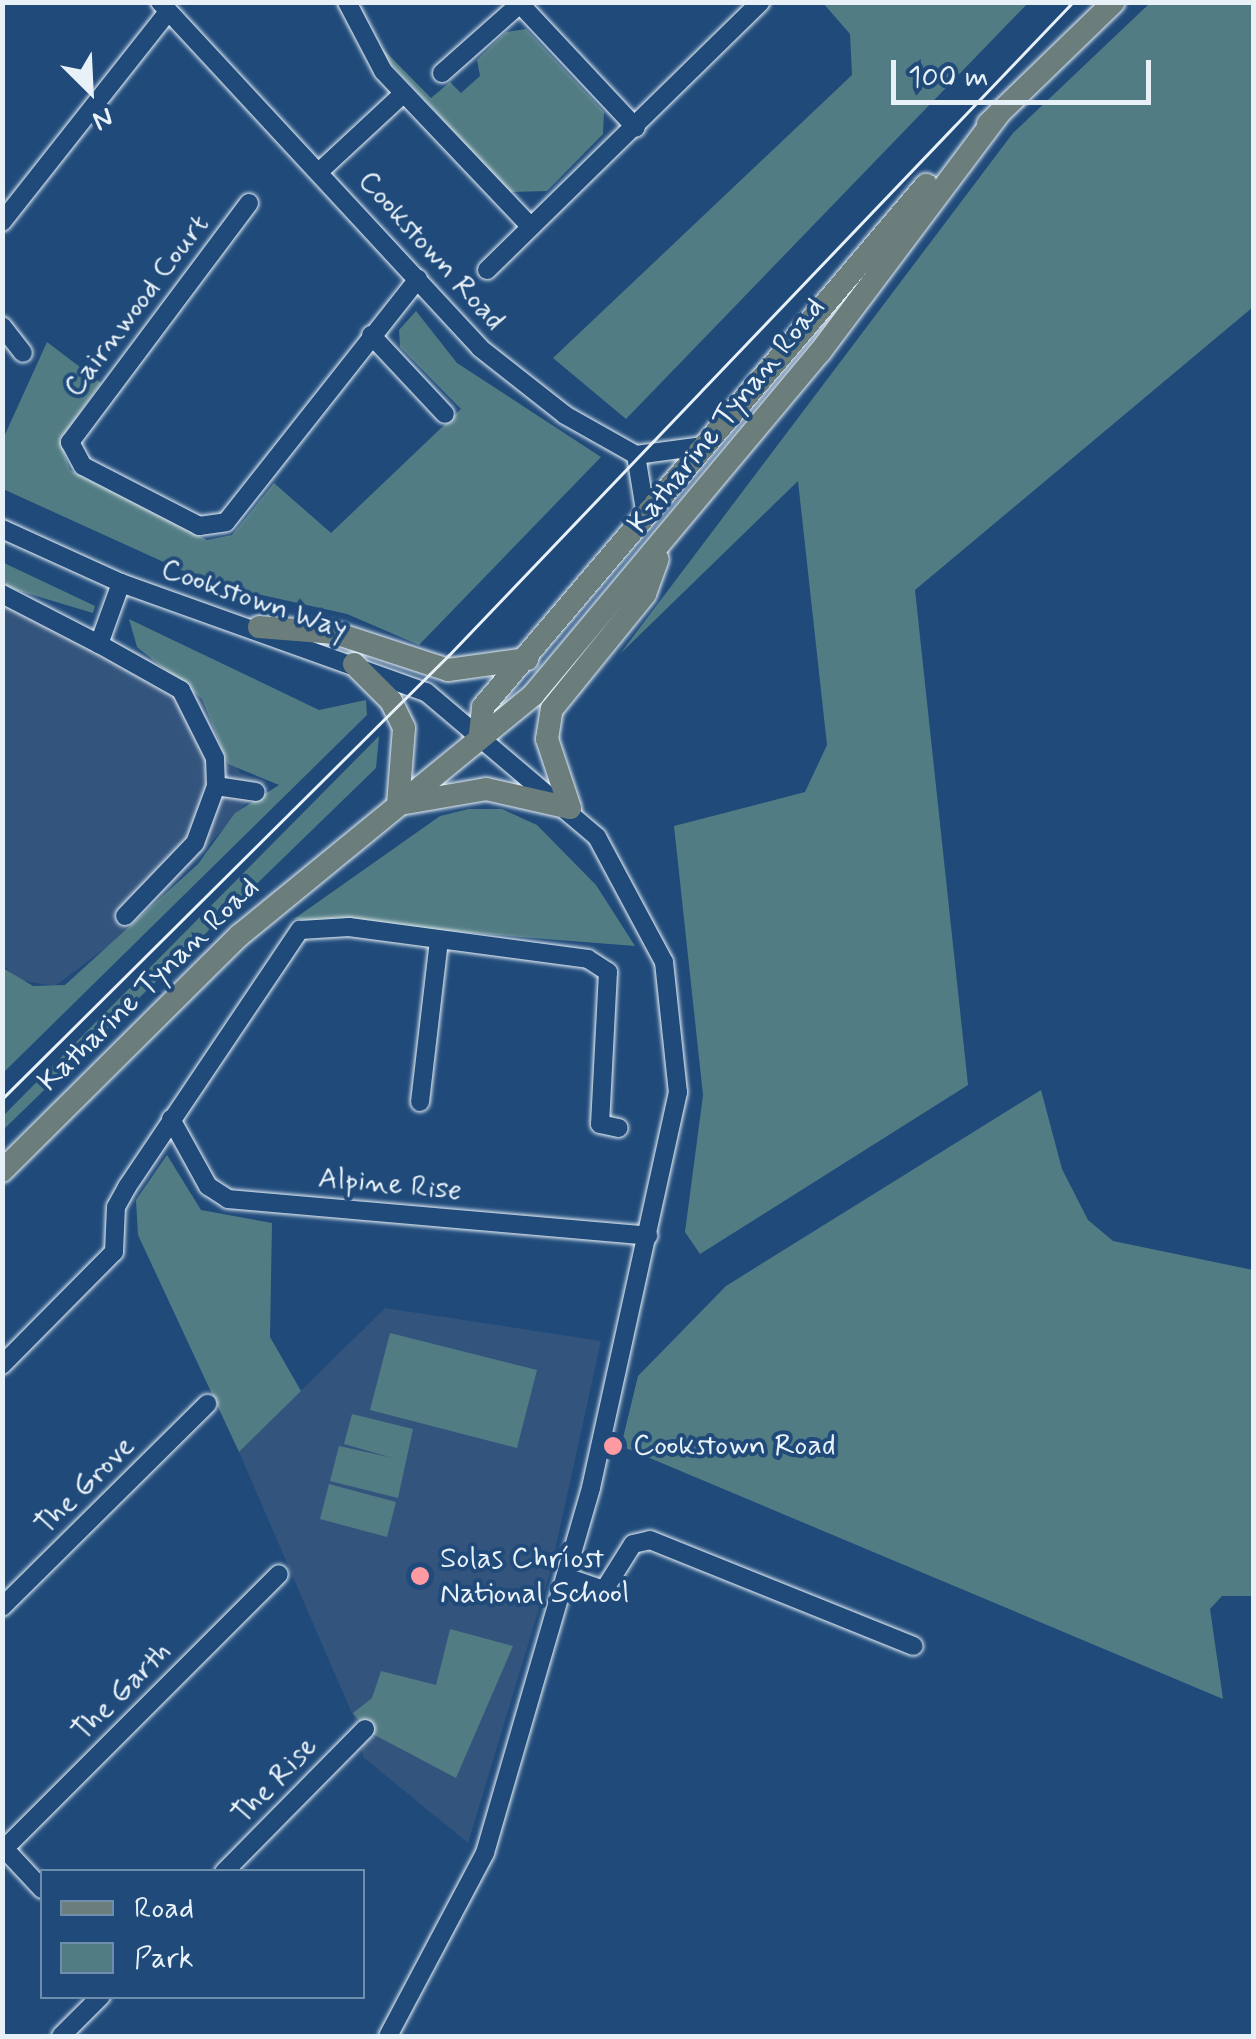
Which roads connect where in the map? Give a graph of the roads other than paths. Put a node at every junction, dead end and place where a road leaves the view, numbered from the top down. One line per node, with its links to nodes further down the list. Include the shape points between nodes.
1 (347, 2): 7 (street)
2 (761, 2): 9 (street)
3 (1114, 2): 8 (main road, Katharine Tynan Road)
4 (522, 4): 6 (street); 9 (street)
5 (164, 7): 10 (street, Cookstown Road); 12 (street)
6 (442, 73)
7 (404, 93): 10 (street); 13 (street)
8 (1000, 114): 20 (main road, Katharine Tynan Road, via 858,262); 24 (main road, Katharine Tynan Road)
9 (636, 128): 13 (street)
10 (320, 170): 15 (street, Cookstown Road)
11 (248, 202): 17 (street, Cairnwood Court, via 70,442 83,466 217,527)
12 (2, 222)
13 (530, 226): 14 (street)
14 (487, 270)
15 (418, 279): 17 (street); 21 (street, Cookstown Road, via 489,356)
16 (2, 326): 18 (street)
17 (371, 334): 19 (street)
18 (23, 353)
19 (445, 414)
20 (708, 444): 21 (street, Katharine Tynan Road, via 682,456); 22 (main road, Katharine Tynan Road)
21 (636, 455): 22 (street, via 649,492)
22 (643, 524): 29 (main road, Katharine Tynan Road)
23 (2, 530): 25 (street, Cookstown Way)
24 (664, 542): 31 (main road, Katharine Tynan Road, via 534,696 505,724); 35 (main road, via 645,594 552,708 546,739)
25 (121, 583): 27 (street, Cookstown Way); 28 (street)
26 (2, 594): 28 (street)
27 (259, 628): 29 (main road, via 335,634 448,670); 30 (street, Cookstown Way)
28 (99, 644): 32 (street, via 182,690 215,758)
29 (530, 658): 31 (main road, Katharine Tynan Road, via 483,707)
30 (354, 664): 31 (street, Cookstown Way, via 410,682); 34 (main road, via 391,701 404,728)
31 (480, 733): 34 (main road, Katharine Tynan Road); 35 (street)
32 (216, 786): 33 (street); 36 (street, via 195,843)
33 (256, 792)
34 (398, 805): 35 (main road, via 486,788); 41 (main road, Katharine Tynan Road, via 240,935)
35 (570, 808): 42 (street, via 640,906 673,1004 678,1092)
36 (124, 916)
37 (440, 940): 38 (street); 39 (street, via 300,930); 40 (street, via 588,959 608,972 600,1124)
38 (420, 1102)
39 (171, 1119): 42 (street, Alpine Rise, via 208,1186 228,1199); 43 (street, via 116,1207 114,1252)
40 (620, 1128)
41 (2, 1171)
42 (648, 1236): 46 (street)
43 (2, 1365)
44 (207, 1404): 47 (street, The Grove)
45 (278, 1574): 50 (street, The Garth)
46 (566, 1576): 48 (street, via 604,1590 634,1544 650,1540); 55 (street, via 485,1853)
47 (2, 1607)
48 (914, 1646)
49 (364, 1728): 51 (street, The Rise)
50 (4, 1847): 52 (street)
51 (227, 1869)
52 (40, 1887)
53 (97, 1999): 54 (street)
54 (61, 2036)
55 (388, 2036)

